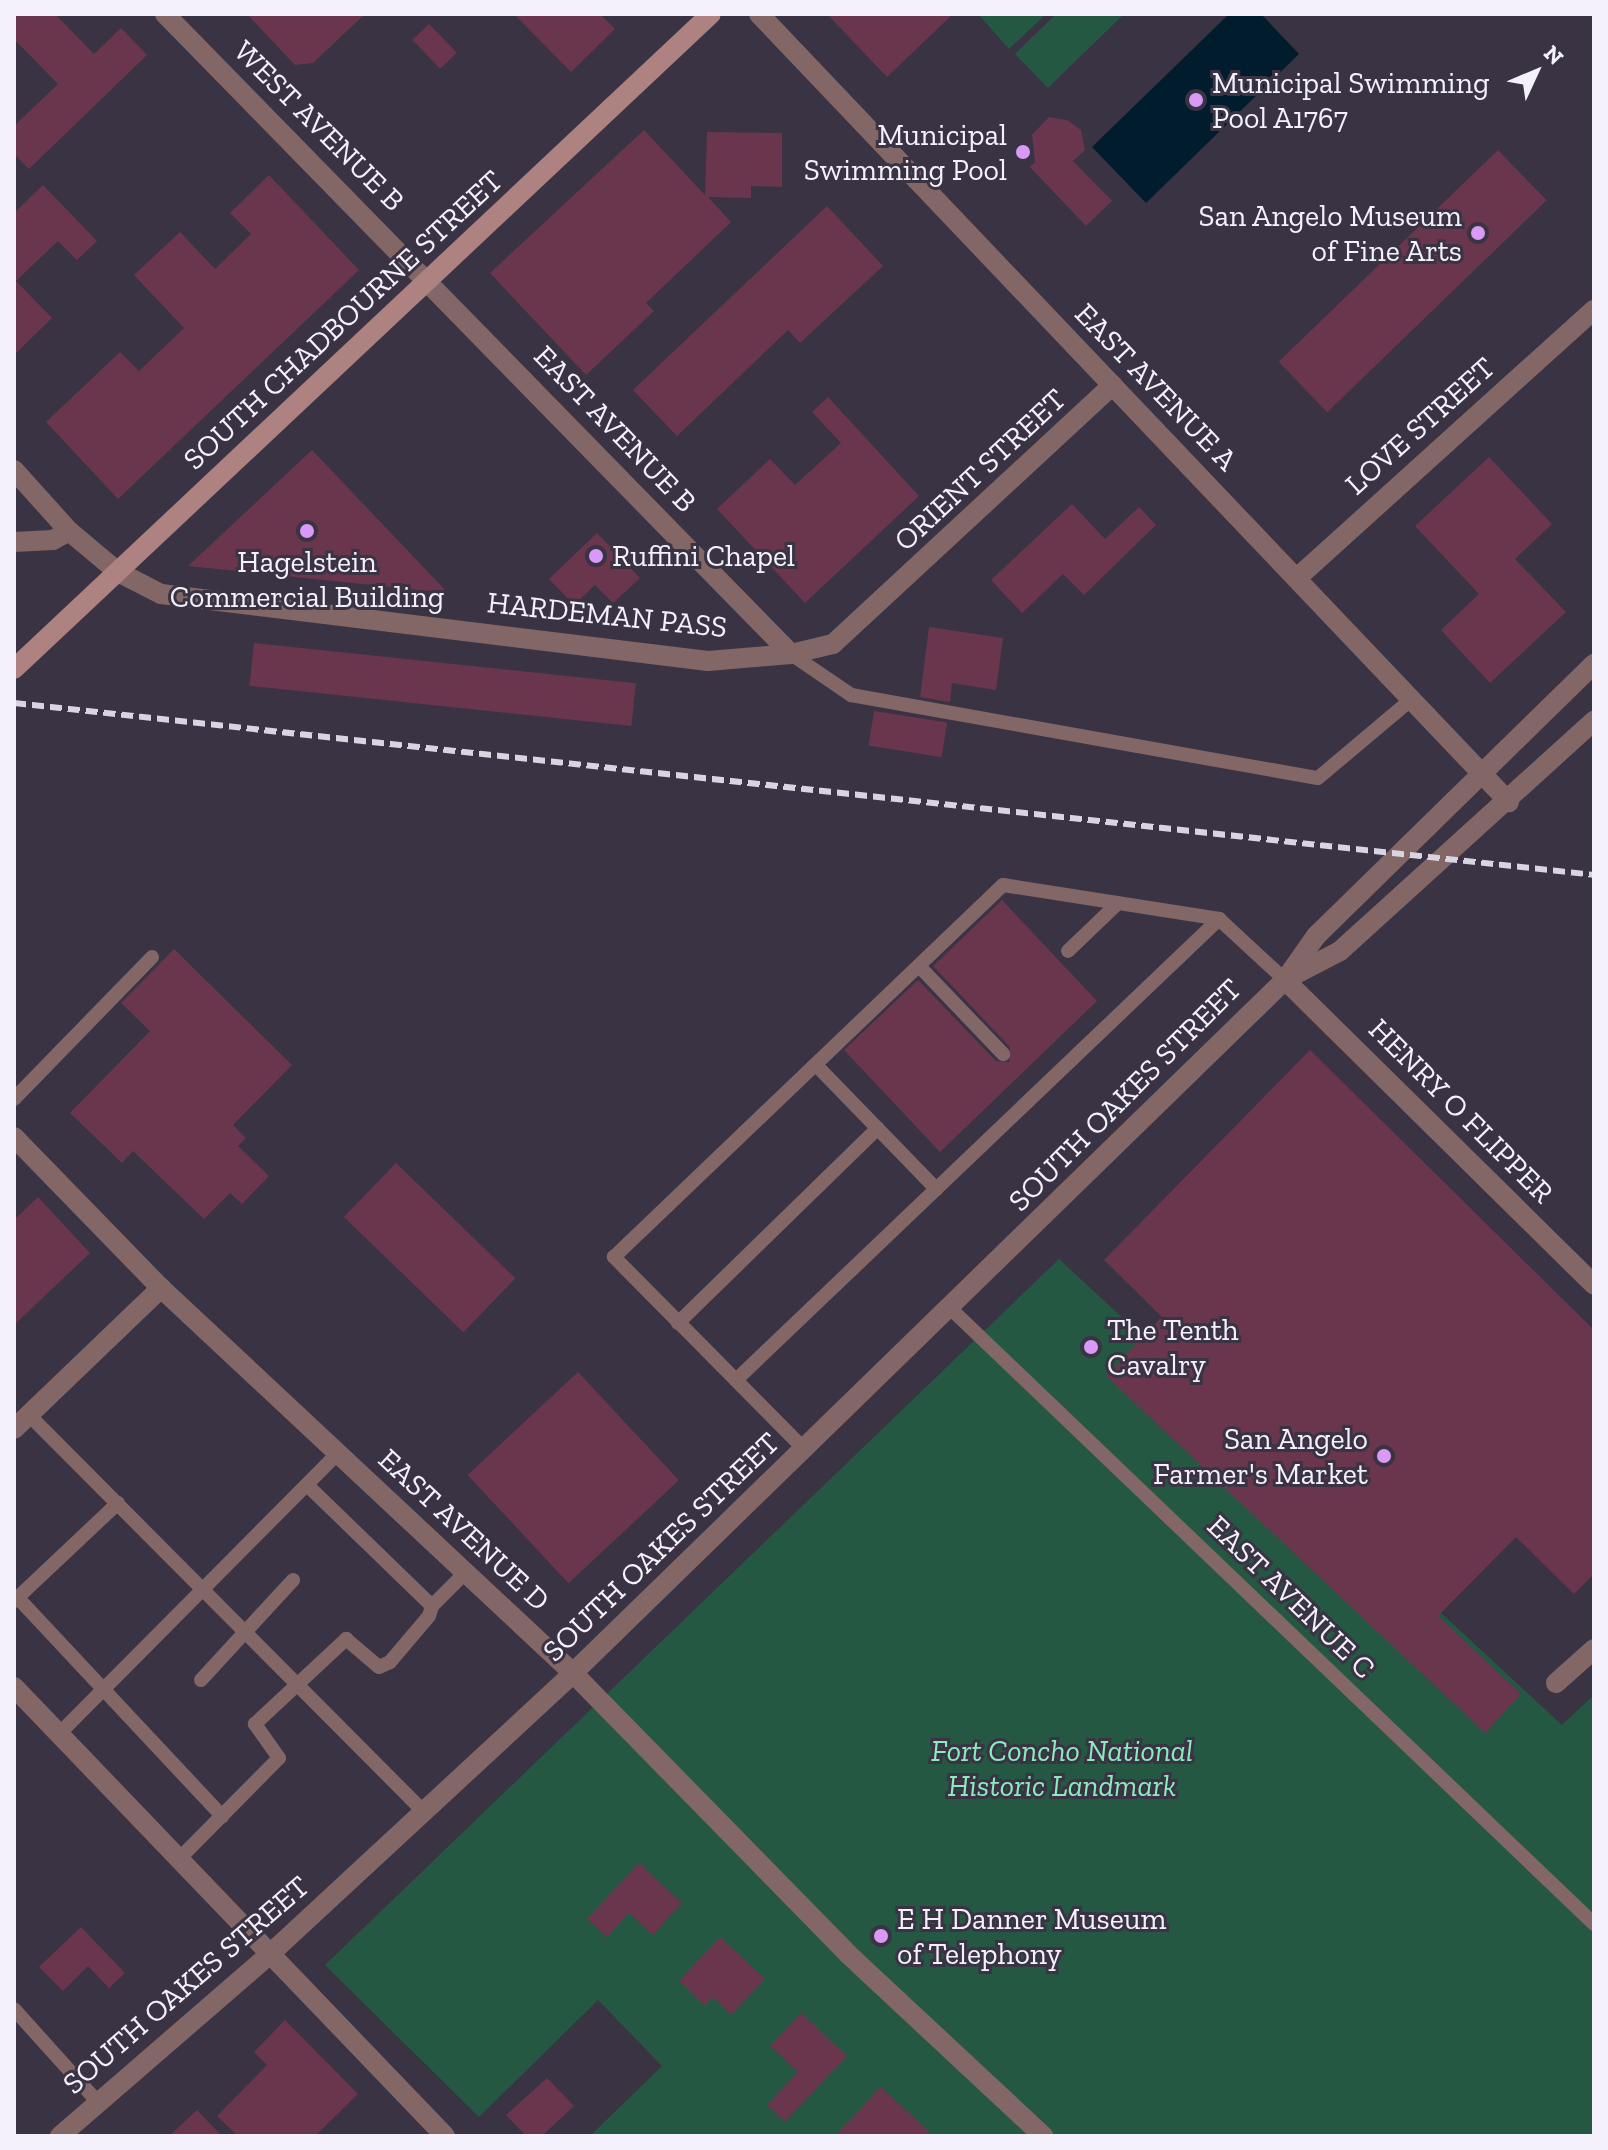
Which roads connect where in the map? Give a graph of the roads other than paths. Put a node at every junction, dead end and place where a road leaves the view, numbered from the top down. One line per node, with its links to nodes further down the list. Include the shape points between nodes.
1 (165, 14): 4 (street, WEST AVENUE B)
2 (711, 14): 4 (main road, SOUTH CHADBOURNE STREET)
3 (759, 14): 6 (street, EAST AVENUE A)
4 (430, 281): 10 (main road, SOUTH CHADBOURNE STREET); 13 (street, EAST AVENUE B)
5 (1590, 320): 11 (street, LOVE STREET)
6 (1113, 385): 11 (street, EAST AVENUE A); 12 (street, ORIENT STREET)
7 (14, 470): 8 (street, HARDEMAN PASS)
8 (69, 531): 9 (street, via 53,540); 10 (street, HARDEMAN PASS)
9 (14, 542)
10 (118, 572): 13 (street, HARDEMAN PASS, via 161,594 708,661); 15 (main road, SOUTH CHADBOURNE STREET)
11 (1297, 578): 16 (street, EAST AVENUE A)
12 (887, 598): 13 (street, HARDEMAN PASS, via 833,644)
13 (791, 654): 16 (lane, via 851,695 1318,778)
14 (1594, 664): 18 (street, SOUTH OAKES STREET)
15 (14, 669)
16 (1413, 698): 18 (street, EAST AVENUE A)
17 (1594, 721): 19 (street, SOUTH OAKES STREET)
18 (1482, 773): 19 (street, EAST AVENUE A); 25 (street, SOUTH OAKES STREET, via 1316,936)
19 (1509, 802): 25 (street, SOUTH OAKES STREET, via 1340,951)
20 (1118, 903): 21 (lane); 22 (lane); 24 (lane, via 1003,885)
21 (1219, 919): 25 (lane); 31 (lane)
22 (1068, 951)
23 (152, 957): 28 (lane)
24 (919, 966): 26 (lane); 27 (lane)
25 (1285, 980): 32 (street, HENRY O FLIPPER); 34 (street, SOUTH OAKES STREET)
26 (1003, 1054)
27 (816, 1065): 29 (lane); 35 (lane, via 614,1257)
28 (14, 1099)
29 (878, 1128): 31 (lane); 35 (lane)
30 (14, 1137): 33 (street, EAST AVENUE D)
31 (936, 1189): 36 (lane)
32 (1594, 1285)
33 (161, 1288): 37 (street); 40 (street, EAST AVENUE D)
34 (951, 1309): 39 (street, SOUTH OAKES STREET); 60 (lane, EAST AVENUE C)
35 (678, 1323): 36 (lane)
36 (736, 1380): 39 (lane)
37 (29, 1415): 38 (street); 42 (lane)
38 (14, 1429)
39 (805, 1450): 50 (street, SOUTH OAKES STREET)
40 (338, 1453): 41 (lane); 43 (street, EAST AVENUE D)
41 (307, 1485): 45 (lane); 47 (lane)
42 (118, 1503): 45 (lane); 46 (lane)
43 (466, 1572): 47 (lane); 50 (street, EAST AVENUE D)
44 (293, 1580): 48 (lane)
45 (203, 1591): 48 (lane); 55 (lane)
46 (16, 1600): 55 (lane)
47 (432, 1606): 54 (lane, via 421,1629 390,1662 379,1667 346,1639)
48 (244, 1632): 51 (lane); 54 (lane)
49 (1594, 1649): 52 (street)
50 (573, 1673): 57 (street, SOUTH OAKES STREET); 66 (street, EAST AVENUE D, via 848,1954)
51 (201, 1680)
52 (1556, 1683)
53 (14, 1687): 56 (street)
54 (299, 1687): 57 (lane); 58 (lane, via 255,1724 279,1758)
55 (103, 1690): 56 (lane); 58 (lane)
56 (59, 1734): 59 (street)
57 (424, 1812): 61 (street, SOUTH OAKES STREET)
58 (222, 1816): 59 (lane)
59 (179, 1859): 61 (street)
60 (1594, 1924)
61 (270, 1954): 63 (street, SOUTH OAKES STREET); 65 (street)
62 (14, 2009): 63 (lane)
63 (96, 2100): 64 (street, SOUTH OAKES STREET)
64 (60, 2136)
65 (445, 2136)
66 (1043, 2136)

